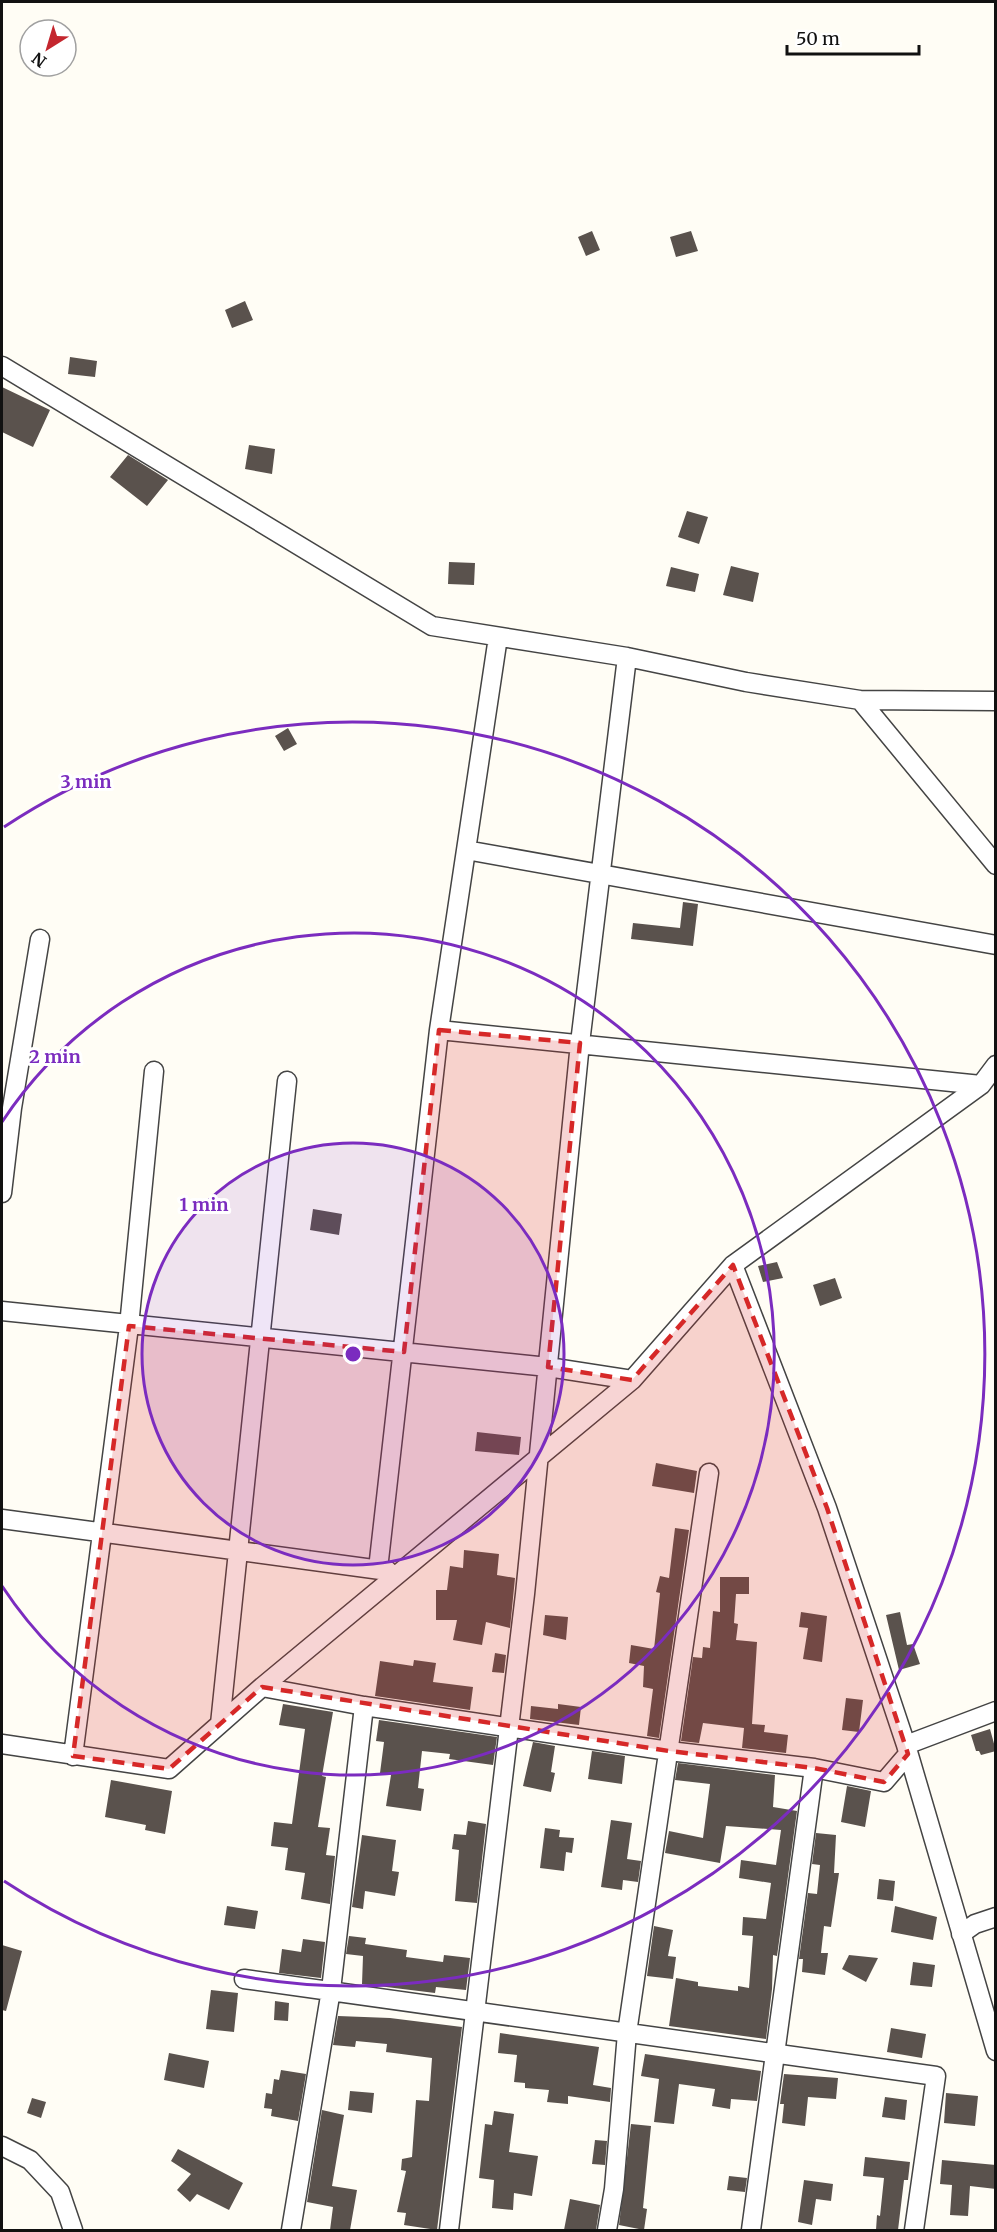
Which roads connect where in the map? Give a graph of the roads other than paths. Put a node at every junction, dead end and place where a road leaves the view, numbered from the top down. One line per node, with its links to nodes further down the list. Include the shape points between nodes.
1 (2, 366): 2 (street, via 432,626)
2 (498, 637): 3 (street); 6 (street)
3 (627, 657): 4 (street); 8 (street)
4 (860, 700): 5 (street); 7 (street)
5 (996, 701)
6 (466, 850): 8 (street); 11 (street)
7 (996, 865)
8 (601, 874): 10 (street); 12 (street)
9 (40, 939): 17 (street)
10 (996, 945)
11 (439, 1030): 12 (street); 23 (street)
12 (580, 1043): 16 (street); 24 (street)
13 (996, 1065): 16 (street)
14 (154, 1071): 21 (street)
15 (287, 1081): 22 (street)
16 (981, 1085): 19 (street)
17 (7, 1108): 18 (street)
18 (2, 1193)
19 (733, 1265): 25 (street); 39 (street, via 826,1508)
20 (2, 1311): 21 (street)
21 (129, 1326): 22 (street); 29 (street)
22 (262, 1336): 23 (street); 30 (street)
23 (404, 1352): 24 (street); 31 (street)
24 (548, 1367): 25 (street); 26 (street)
25 (632, 1380): 26 (street)
26 (537, 1461): 32 (street); 37 (street)
27 (708, 1473): 40 (street)
28 (2, 1519): 29 (street)
29 (103, 1533): 30 (street); 41 (street)
30 (239, 1552): 31 (street); 36 (street)
31 (378, 1569): 32 (street)
32 (399, 1574): 33 (street)
33 (262, 1687): 34 (street); 36 (street)
34 (364, 1706): 37 (street); 46 (street)
35 (996, 1711): 39 (street)
36 (220, 1724): 41 (street, via 169,1769)
37 (509, 1726): 40 (street); 47 (street)
38 (2, 1744): 41 (street)
39 (907, 1749): 42 (street, via 884,1782); 44 (street)
40 (669, 1751): 42 (street); 48 (street)
41 (73, 1756)
42 (814, 1768): 50 (street)
43 (996, 1917): 44 (street, via 975,1923)
44 (961, 1934): 49 (street)
45 (244, 1979): 46 (street)
46 (331, 1990): 47 (street); 53 (street)
47 (474, 2012): 48 (street); 54 (street)
48 (627, 2033): 50 (street); 55 (street)
49 (996, 2051)
50 (775, 2053): 56 (street); 57 (street, via 936,2076)
51 (2, 2146): 52 (street, via 30,2160 60,2192)
52 (73, 2230)
53 (291, 2230)
54 (449, 2230)
55 (607, 2230)
56 (751, 2230)
57 (914, 2230)

